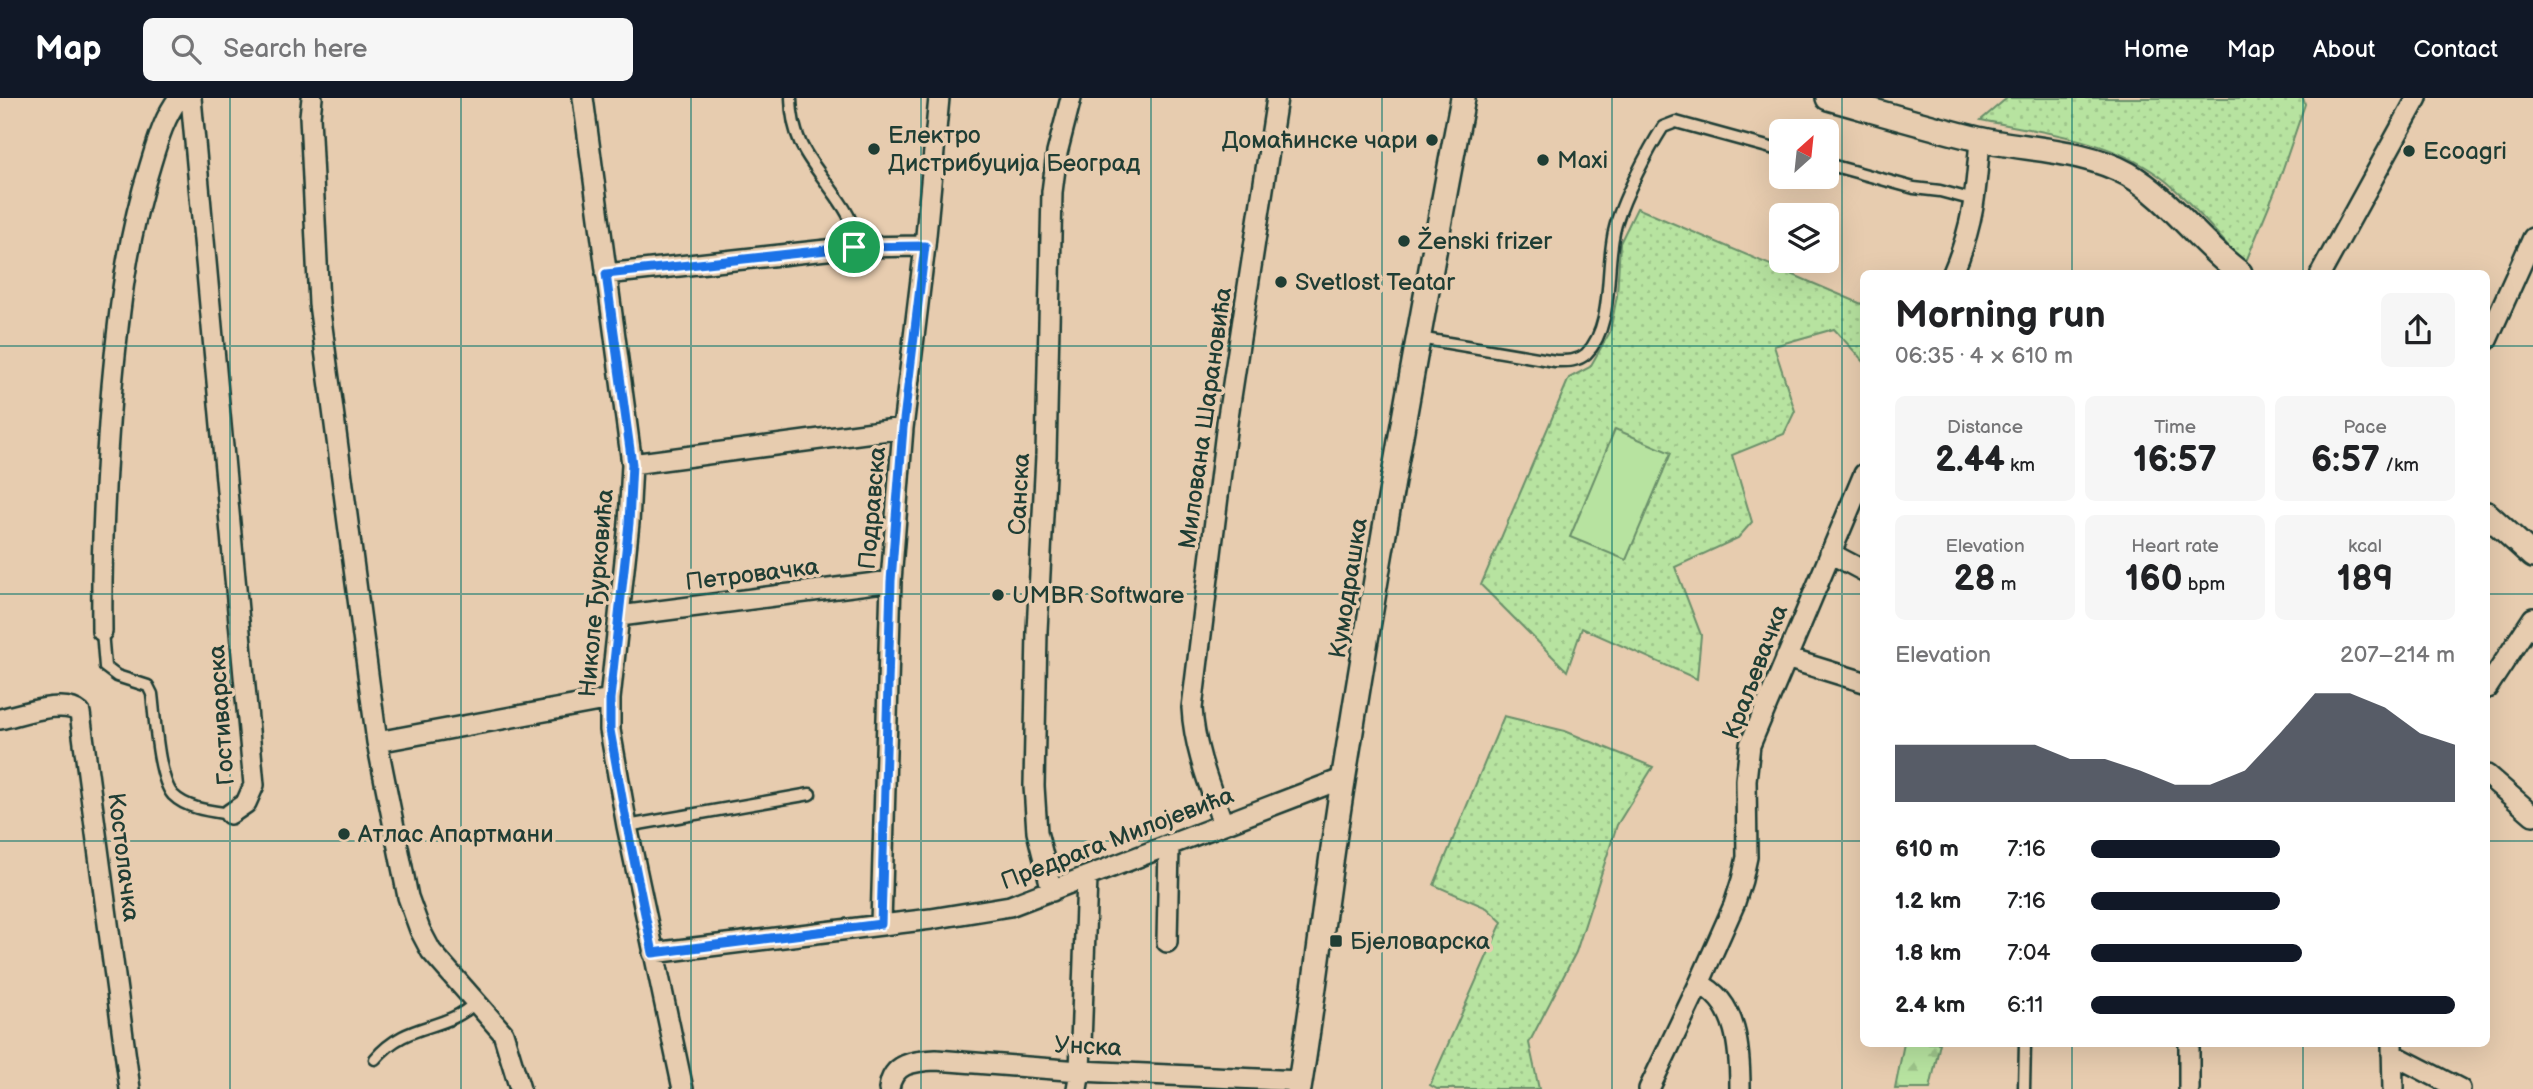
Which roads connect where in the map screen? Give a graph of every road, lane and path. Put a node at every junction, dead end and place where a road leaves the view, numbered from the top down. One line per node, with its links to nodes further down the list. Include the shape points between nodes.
1 (179, 98): 35 (street, Гостиварска, via 167,117 142,190 124,274 107,453)
2 (191, 98): 46 (street, Гостиварска, via 254,785 251,797)
3 (312, 98): 41 (street, via 319,304)
4 (583, 98): 22 (street, Николе Ђурковића)
5 (791, 98): 18 (lane, via 796,134 807,159 847,213)
6 (939, 98): 17 (street, Подравска)
7 (1070, 98): 51 (street, Санска, via 1053,174 1037,631 1035,814)
8 (1278, 98): 47 (street, Милована Шарановића, via 1226,435 1192,708 1198,747)
9 (1463, 98): 24 (street, Кумодрашка)
10 (1828, 98): 12 (street)
11 (2417, 98): 21 (street)
12 (1980, 139): 15 (street); 20 (street, via 2096,161 2125,173 2153,191)
13 (1769, 147): 24 (lane, via 1676,122 1663,127 1616,225 1602,323 1585,355 1573,361 1555,361)
14 (1839, 167): 15 (lane)
15 (1975, 200): 19 (street)
16 (2533, 239): 23 (street)
17 (925, 246): 18 (street); 25 (street, Подравска)
18 (854, 247): 22 (street)
19 (1954, 270)
20 (2237, 270)
21 (2323, 270)
22 (606, 274): 26 (street, Николе Ђурковића)
23 (2490, 333)
24 (1417, 337): 43 (street, Кумодрашка)
25 (903, 428): 26 (street); 32 (street, Подравска)
26 (632, 464): 33 (street, Николе Ђурковића)
27 (1860, 483): 29 (street, Краљевачка)
28 (2490, 517): 30 (street)
29 (1830, 553): 31 (street); 36 (street, Краљевачка)
30 (2533, 556)
31 (1860, 569)
32 (891, 581): 33 (street, Петровачка); 52 (street, Подравска)
33 (621, 616): 39 (street, Николе Ђурковића)
34 (2533, 618): 38 (street)
35 (102, 631): 46 (lane, Гостиварска, via 105,667 148,686 152,694 161,763 174,795 190,805)
36 (1786, 658): 37 (street); 55 (street, Краљевачка, via 1750,745 1747,857 1742,880)
37 (1860, 681)
38 (2490, 683)
39 (610, 699): 41 (street); 48 (street, Николе Ђурковића, via 610,730)
40 (0, 719): 63 (street, Костолачка, via 57,706 80,713)
41 (377, 742): 56 (street, via 412,909 431,951)
42 (2490, 777): 45 (street)
43 (1343, 778): 47 (street, Предрага Милојевића); 62 (street, Кумодрашка)
44 (810, 794): 48 (lane)
45 (2531, 808)
46 (230, 814)
47 (1223, 824): 49 (street, Предрага Милојевића)
48 (627, 826): 54 (street, Николе Ђурковића)
49 (1169, 846): 50 (street, Предрага Милојевића); 53 (street)
50 (1087, 878): 51 (street, Предрага Милојевића); 61 (street)
51 (1052, 891): 52 (street, Предрага Милојевића, via 1002,908)
52 (881, 924): 54 (street, Предрага Милојевића)
53 (1167, 942)
54 (653, 953): 65 (street, Николе Ђурковића)
55 (1699, 984): 67 (street, Краљевачка); 68 (street, via 1722,1004 1734,1030)
56 (476, 1002): 60 (lane, via 462,1014 392,1041); 64 (street, via 505,1037)
57 (2025, 1047): 69 (lane)
58 (2189, 1047): 70 (street)
59 (2392, 1049): 71 (street); 72 (street)
60 (375, 1059)
61 (1079, 1080): 62 (street, Унска); 66 (street, Унска, via 915,1061 894,1072)
62 (1299, 1085)
63 (130, 1089)
64 (520, 1089)
65 (683, 1089)
66 (889, 1089)
67 (1649, 1089)
68 (1740, 1089)
69 (2024, 1089)
70 (2189, 1089)
71 (2393, 1089)
72 (2460, 1089)

